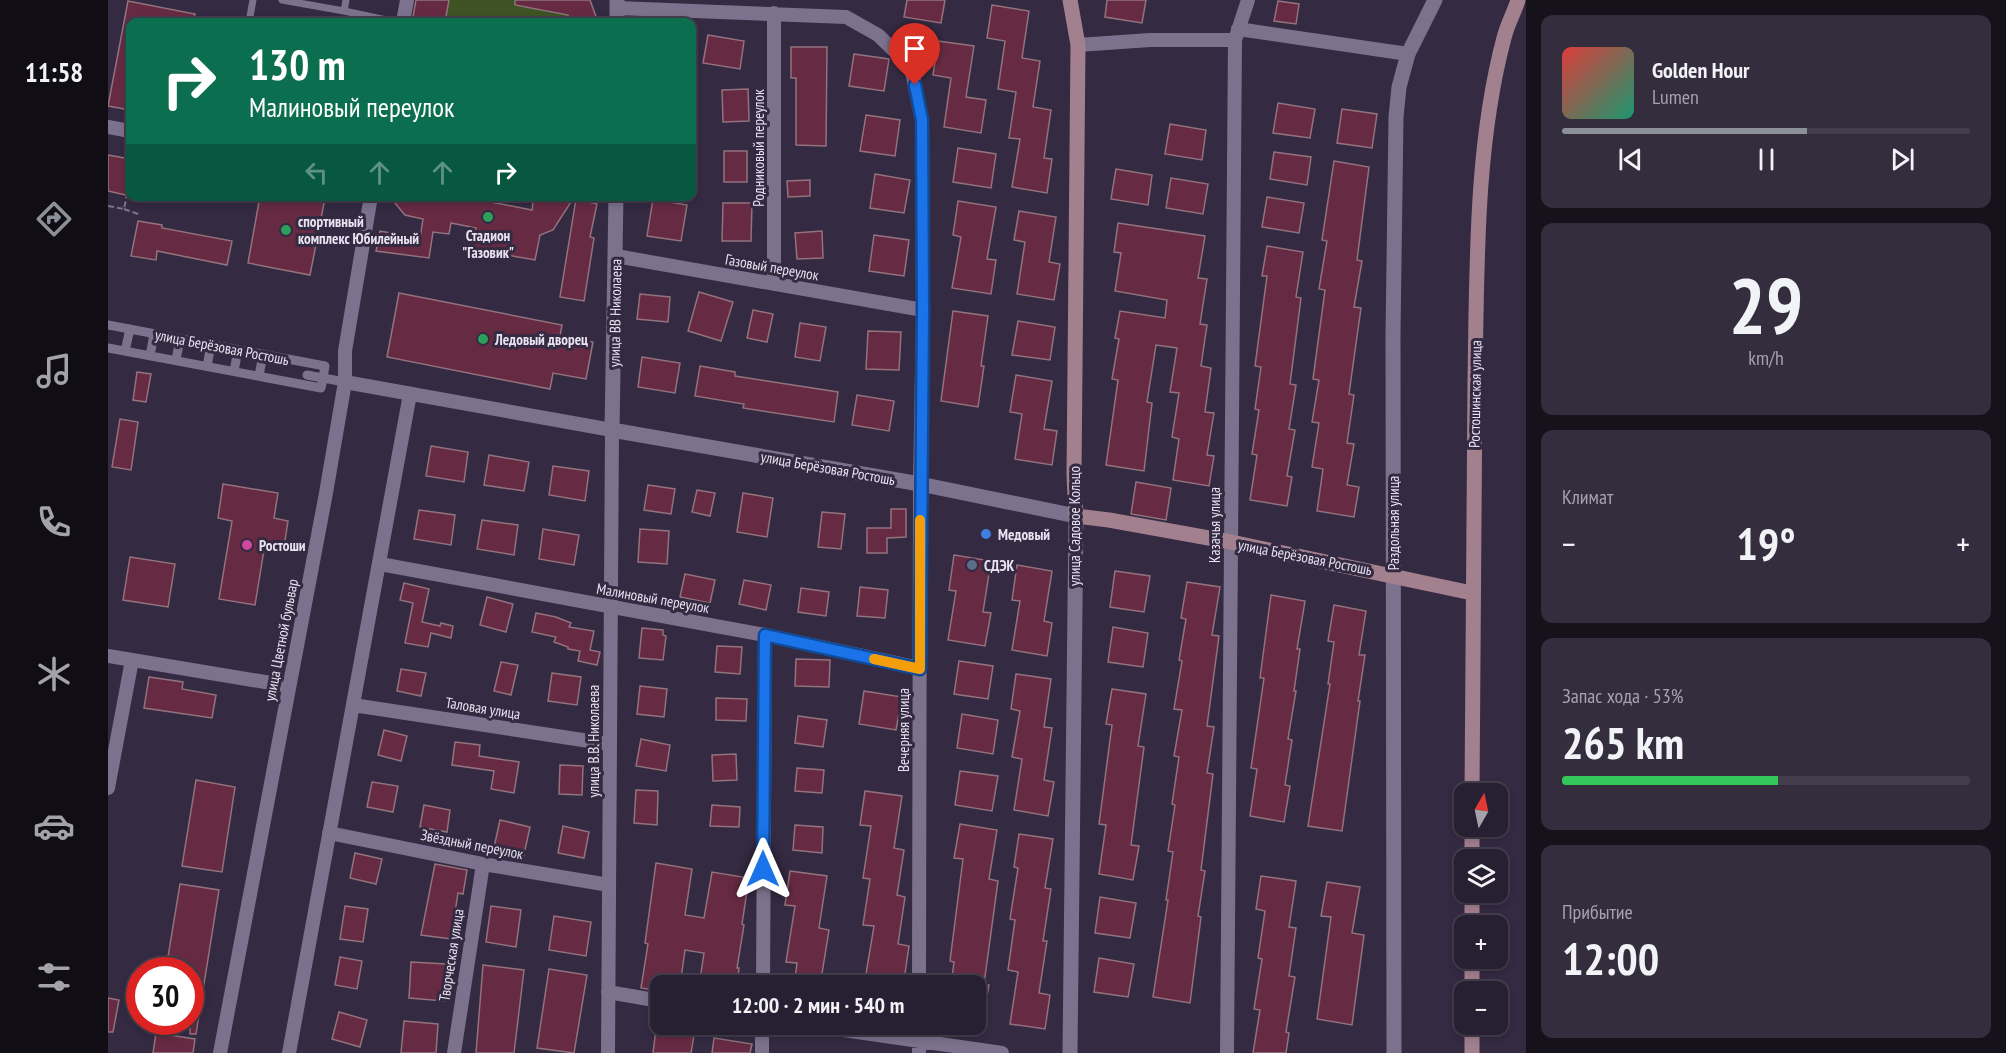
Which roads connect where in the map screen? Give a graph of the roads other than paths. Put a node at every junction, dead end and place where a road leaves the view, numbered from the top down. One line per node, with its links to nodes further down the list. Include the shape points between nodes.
1 (253, 0): 13 (lane)
2 (282, 0): 9 (lane)
3 (346, 0): 11 (lane)
4 (406, 0): 15 (street)
5 (1070, 0): 17 (main road, улица Садовое Кольцо)
6 (1248, 0): 16 (street, Казачья улица)
7 (1435, 0): 18 (street, Раздольная улица)
8 (1518, 0): 52 (main road, Ростошинская улица, via 1504,37 1490,106 1481,189)
9 (315, 3): 11 (lane)
10 (617, 10): 12 (street, Вечерняя улица)
11 (344, 11): 14 (lane)
12 (774, 13): 24 (street, Родниковый переулок); 25 (street, Вечерняя улица, via 846,17 878,35 911,67 922,120)
13 (250, 18)
14 (377, 18)
15 (404, 18)
16 (1237, 34): 17 (street); 18 (street); 49 (street, Казачья улица)
17 (1078, 45): 48 (main road, улица Садовое Кольцо)
18 (1408, 54): 51 (street, Раздольная улица, via 1395,117)
19 (108, 127): 20 (street)
20 (126, 130)
21 (370, 201): 43 (street, улица Цветной бульвар, via 345,351)
22 (616, 201): 23 (street, улица ВВ Николаева)
23 (616, 256): 24 (street, Газовый переулок); 46 (street, улица ВВ Николаева)
24 (774, 284): 25 (street, Газовый переулок)
25 (923, 310): 47 (street, Вечерняя улица)
26 (108, 325): 27 (street, улица Берёзовая Ростошь)
27 (130, 329): 28 (street, улица Берёзовая Ростошь); 33 (street)
28 (154, 334): 29 (street, улица Берёзовая Ростошь); 35 (street)
29 (180, 339): 30 (street, улица Берёзовая Ростошь); 36 (street)
30 (211, 345): 32 (street, улица Берёзовая Ростошь); 38 (street)
31 (108, 348): 33 (street, улица Берёзовая Ростошь)
32 (238, 350): 34 (street, улица Берёзовая Ростошь); 39 (street)
33 (125, 351): 35 (street, улица Берёзовая Ростошь)
34 (263, 354): 37 (street, улица Берёзовая Ростошь); 41 (street)
35 (150, 356): 36 (street, улица Берёзовая Ростошь)
36 (176, 360): 38 (street, улица Берёзовая Ростошь)
37 (309, 363): 40 (street); 42 (street, улица Берёзовая Ростошь, via 325,366)
38 (207, 366): 39 (street, улица Берёзовая Ростошь)
39 (234, 371): 41 (street, улица Берёзовая Ростошь)
40 (307, 375): 42 (street); 44 (street)
41 (259, 376): 44 (street, улица Берёзовая Ростошь)
42 (323, 378): 43 (street, улица Берёзовая Ростошь); 44 (street, via 321,388)
43 (345, 382): 45 (street, улица Берёзовая Ростошь); 58 (street, улица Цветной бульвар)
44 (305, 385)
45 (410, 394): 46 (street, улица Берёзовая Ростошь); 50 (street)
46 (612, 430): 47 (street, улица Берёзовая Ростошь); 53 (street, улица В.В. Николаева)
47 (920, 484): 48 (street, улица Берёзовая Ростошь); 57 (street, Вечерняя улица)
48 (1076, 516): 49 (main road, улица Берёзовая Ростошь); 80 (street, улица Садовое Кольцо)
49 (1231, 542): 51 (main road, улица Берёзовая Ростошь); 81 (street, Казачья улица)
50 (380, 564): 53 (street, Малиновый переулок); 59 (street)
51 (1393, 575): 52 (main road, улица Берёзовая Ростошь); 82 (street, Раздольная улица)
52 (1472, 593): 61 (main road, Ростошинская улица)
53 (611, 607): 54 (street, Малиновый переулок); 60 (street, улица В.В. Николаева)
54 (765, 635): 57 (street, Малиновый переулок); 66 (street)
55 (108, 656): 56 (street)
56 (132, 660): 58 (street); 62 (street)
57 (920, 669): 67 (street, Вечерняя улица)
58 (289, 686): 74 (street, улица Цветной бульвар)
59 (353, 705): 60 (street, Таловая улица); 63 (street)
60 (609, 744): 65 (street, улица В.В. Николаева)
61 (1472, 783)
62 (108, 788)
63 (329, 833): 64 (street, Звёздный переулок); 75 (street)
64 (483, 864): 65 (street, Звёздный переулок); 76 (street, Творческая улица)
65 (609, 885): 68 (street, улица В.В. Николаева)
66 (763, 975)
67 (919, 975)
68 (608, 992): 69 (street); 77 (street, улица В.В. Николаева)
69 (650, 999)
70 (762, 1035): 78 (street)
71 (858, 1035): 73 (street)
72 (1472, 1035): 83 (main road)
73 (919, 1047): 79 (street)
74 (220, 1053)
75 (289, 1053)
76 (454, 1053)
77 (608, 1053)
78 (762, 1053)
79 (1002, 1053)
80 (1070, 1053)
81 (1227, 1053)
82 (1394, 1053)
83 (1472, 1053)

